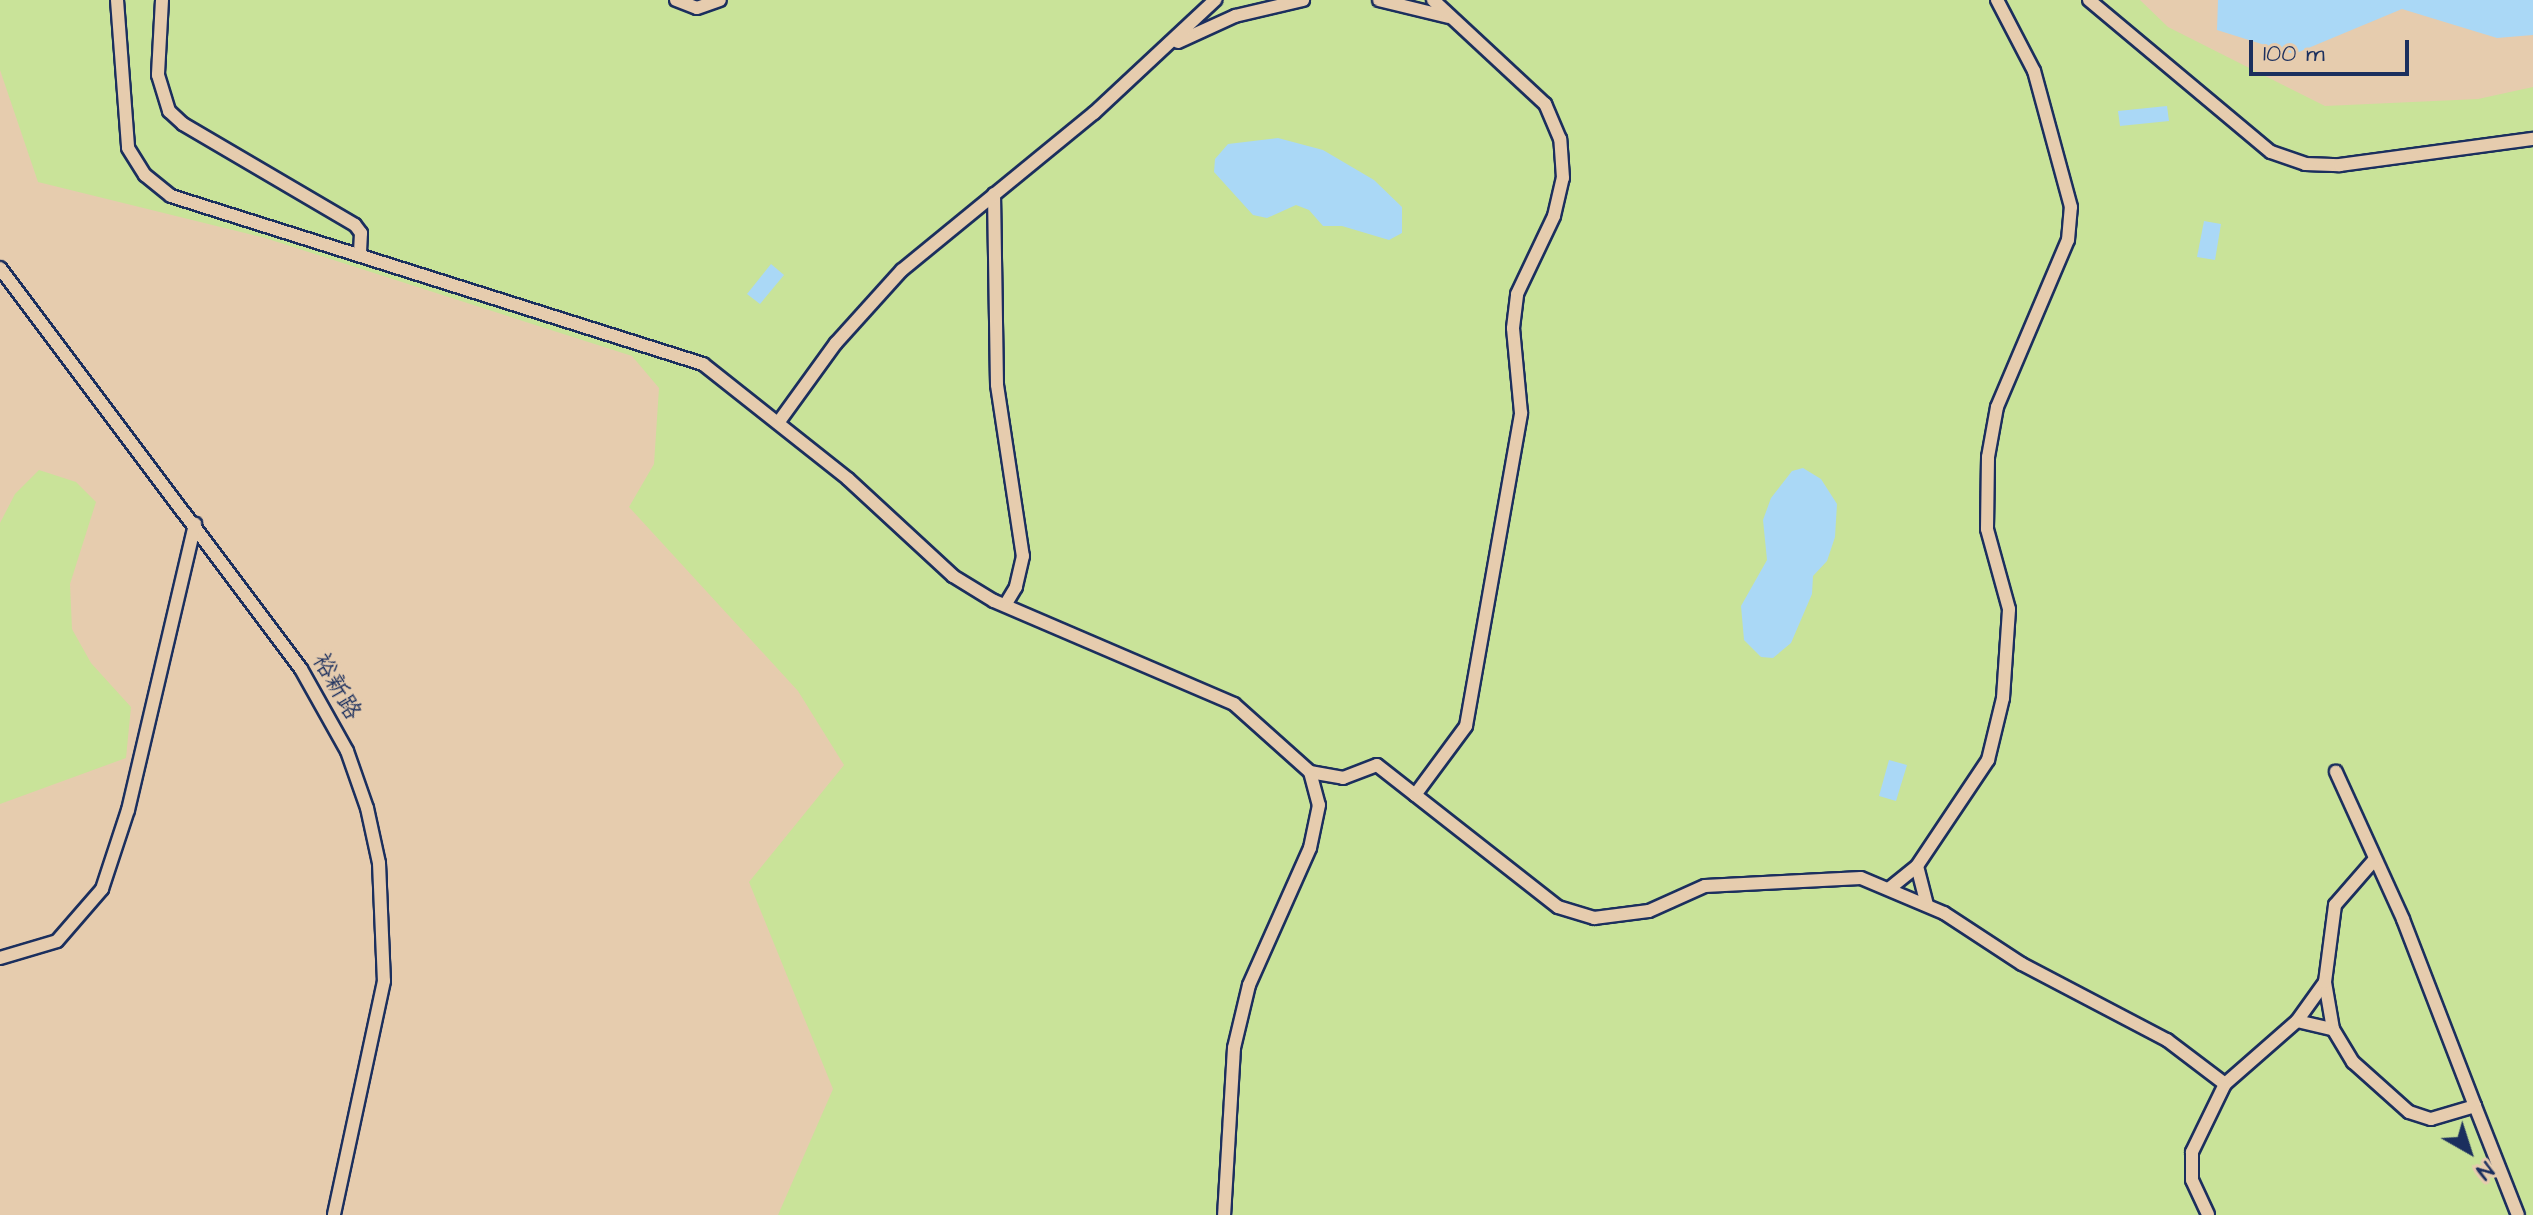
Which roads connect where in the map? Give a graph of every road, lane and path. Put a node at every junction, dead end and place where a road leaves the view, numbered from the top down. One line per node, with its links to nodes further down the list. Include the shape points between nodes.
1 (117, 0): 15 (street, via 128,148 145,175 171,196)
2 (162, 0): 15 (street, via 158,75 169,111 355,225 363,243)
3 (676, 0): 4 (street, via 697,8)
4 (720, 0)
5 (1215, 0): 12 (street)
6 (1303, 0): 12 (street, via 1235,16)
7 (1379, 0): 11 (street)
8 (1433, 0): 11 (street)
9 (1997, 0): 24 (street, via 2034,71 2071,207 2068,240 1997,407 1988,457 1987,529 2009,609 2003,698 1988,760)
10 (2089, 0): 13 (street, via 2271,152 2305,164 2340,165)
11 (1455, 19): 22 (street, via 1545,104 1560,139 1563,178 1554,216 1517,294 1513,328 1520,422 1466,726)
12 (1162, 52): 14 (street)
13 (2533, 139)
14 (994, 194): 17 (street, via 934,240 880,294); 19 (street, via 997,385 1023,556 1016,587)
15 (360, 253): 17 (street, via 703,364)
16 (0, 268): 18 (street, 裕新路)
17 (778, 423): 19 (street, via 953,576)
18 (195, 524): 27 (street, via 128,810 102,889 57,941); 33 (street, 裕新路, via 279,638 334,725 375,837 384,981)
19 (1005, 605): 20 (street, via 1234,704)
20 (1310, 772): 22 (street, via 1343,778 1377,765); 34 (street, via 1319,805 1310,848 1249,985 1234,1048)
21 (2336, 772): 23 (street)
22 (1415, 795): 25 (street, via 1558,907 1594,918 1649,911 1705,886 1861,878)
23 (2375, 859): 28 (street, via 2335,905); 32 (street)
24 (1917, 866): 25 (street); 26 (street)
25 (1890, 888): 26 (street)
26 (1927, 905): 31 (street, via 2022,964 2167,1040)
27 (0, 958)
28 (2325, 982): 29 (street); 30 (street)
29 (2297, 1021): 30 (street); 31 (street)
30 (2333, 1029): 32 (street, via 2353,1062 2409,1112 2431,1119)
31 (2225, 1084): 35 (street, via 2192,1152 2192,1180)
32 (2475, 1106): 36 (street)
33 (334, 1215)
34 (1224, 1215)
35 (2208, 1215)
36 (2518, 1215)

